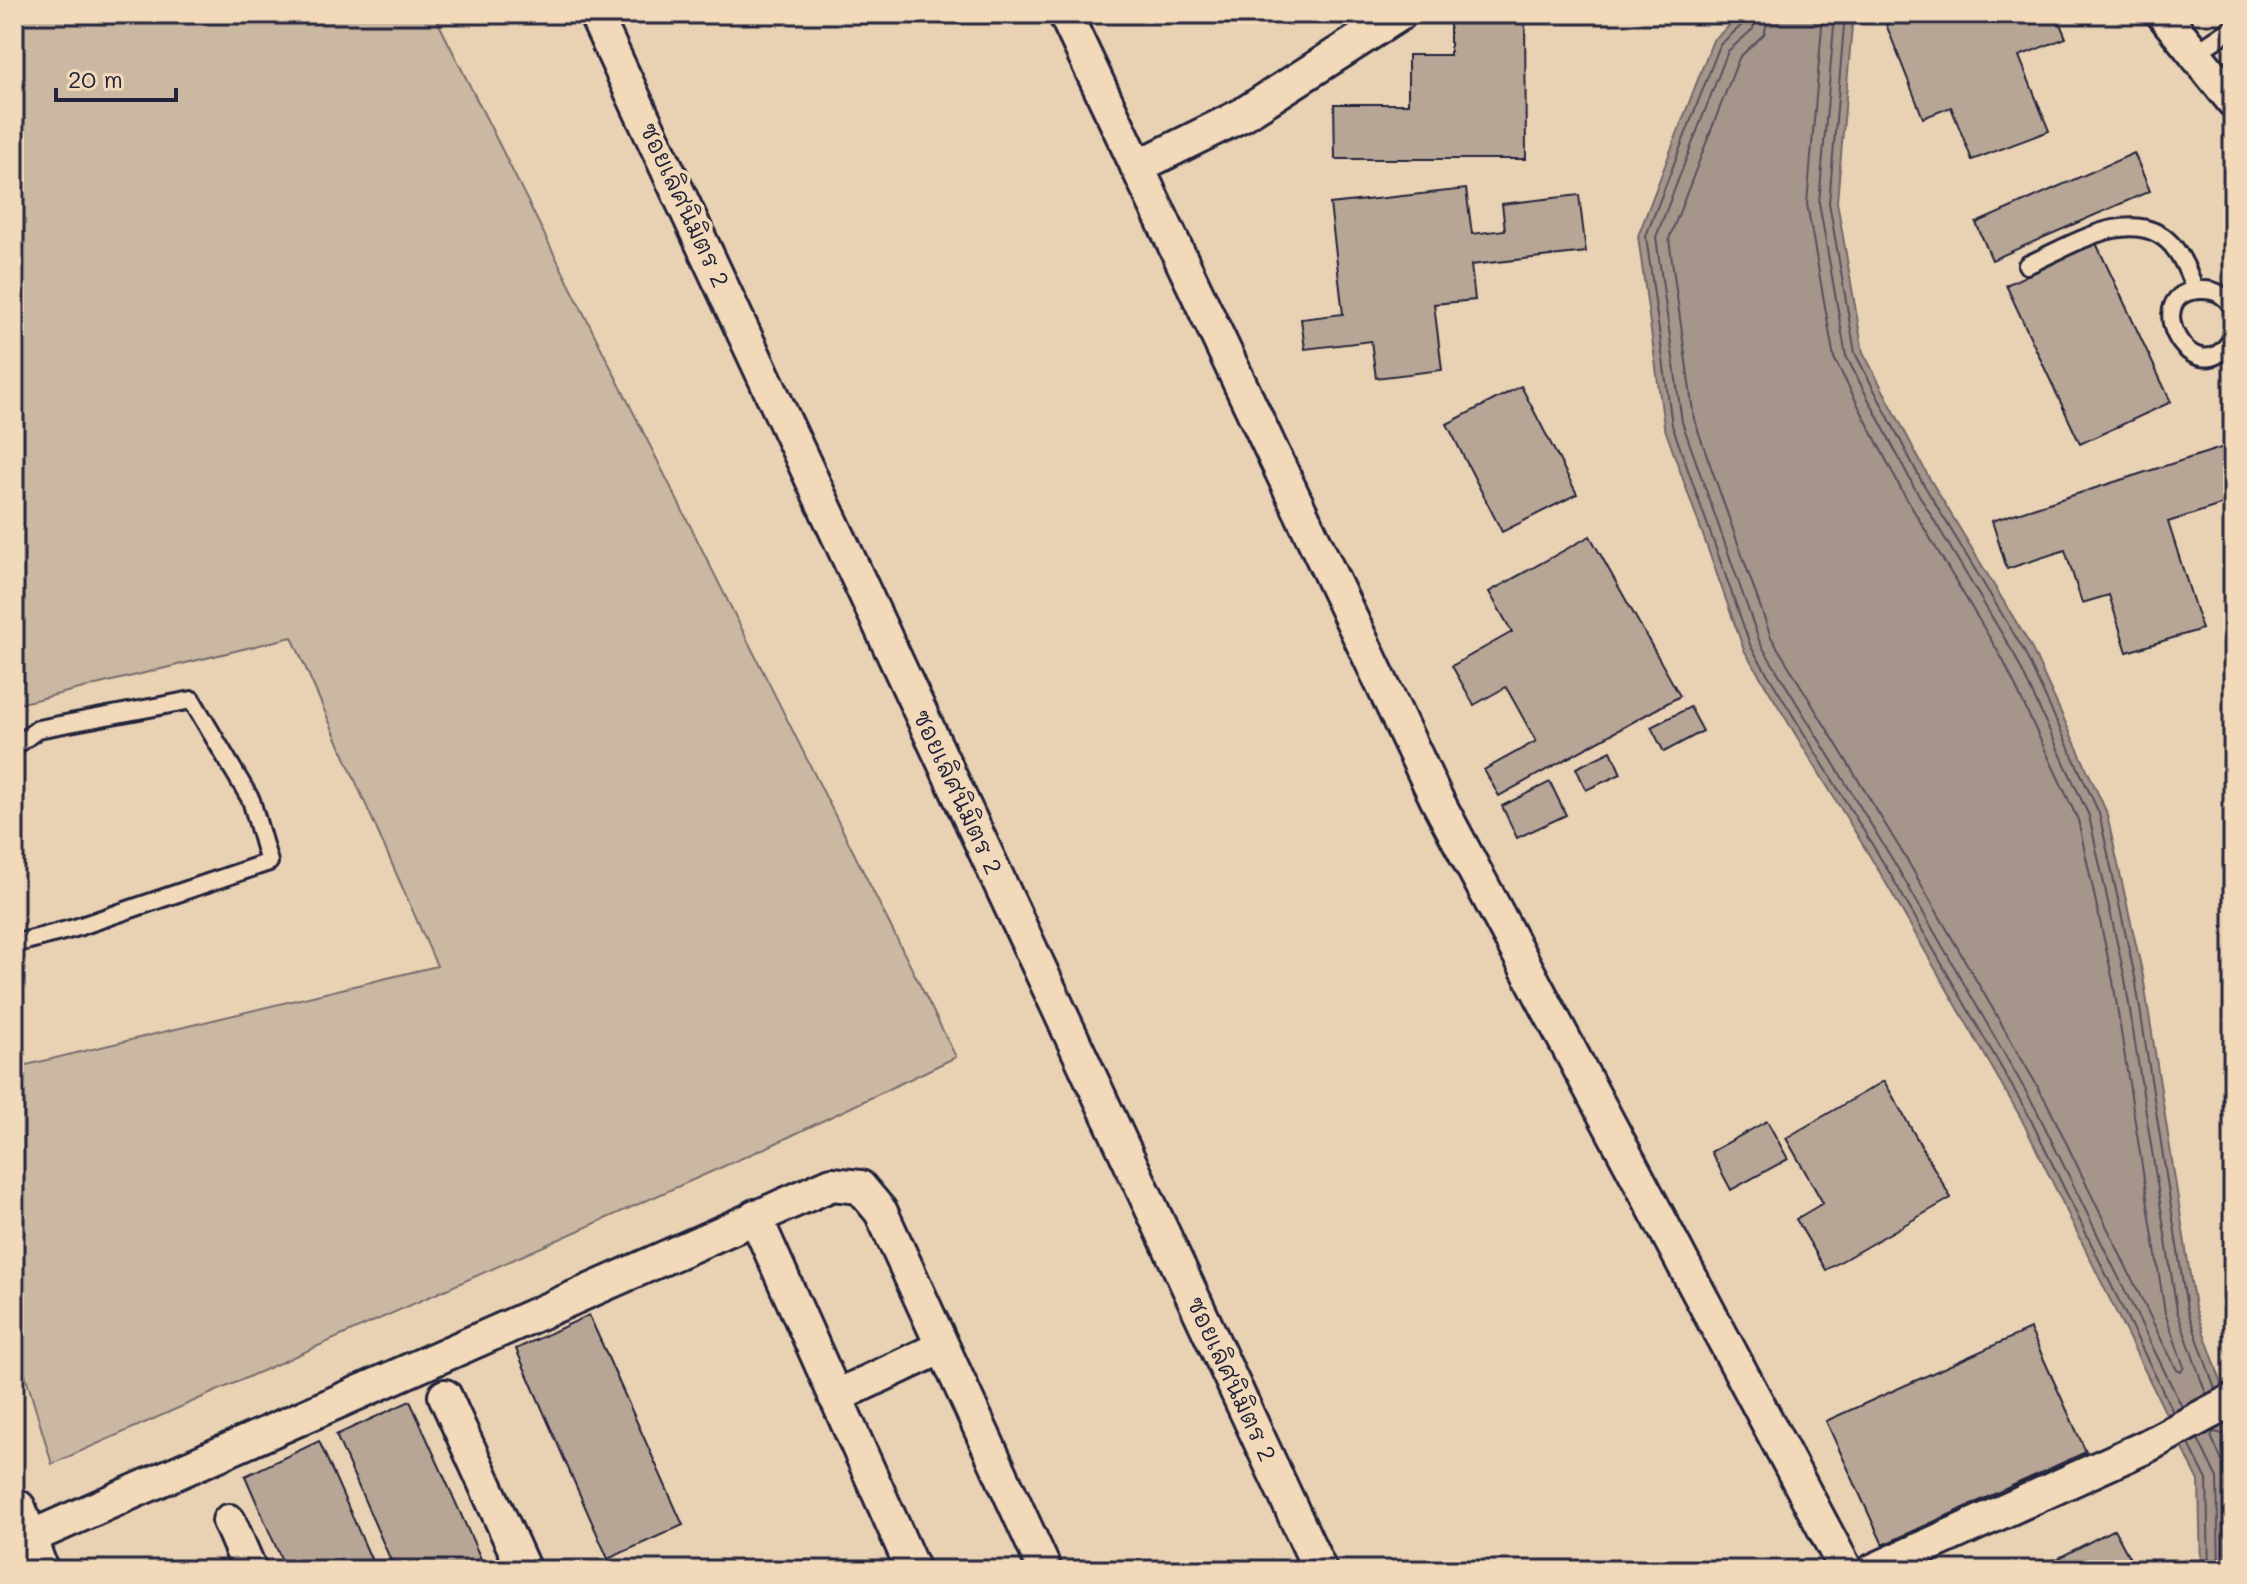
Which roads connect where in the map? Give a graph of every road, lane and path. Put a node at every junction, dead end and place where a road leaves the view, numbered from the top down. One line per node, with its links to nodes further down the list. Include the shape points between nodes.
1 (595, 14): 26 (street, ซอยเลิศนิมิตร 2)
2 (1065, 14): 8 (street)
3 (1400, 14): 8 (street, via 1242,115)
4 (2163, 14): 6 (street)
5 (2233, 28): 6 (lane)
6 (2197, 52): 7 (street)
7 (2233, 101)
8 (1137, 167): 27 (street, via 1436,798)
9 (2027, 265): 10 (lane, via 2125,226 2153,231 2170,242)
10 (2195, 290): 11 (lane, via 2213,290); 12 (lane, via 2180,298 2171,313 2171,331 2180,346 2195,355 2212,355)
11 (2233, 308)
12 (2233, 337)
13 (14, 747): 14 (lane, via 38,729 192,700 251,800 269,862)
14 (14, 944)
15 (755, 1216): 16 (street, via 832,1184 860,1187 881,1212); 18 (street); 21 (street)
16 (942, 1347): 18 (street); 25 (street)
17 (445, 1396): 23 (street)
18 (835, 1397): 24 (street)
19 (2233, 1400): 28 (street, via 2145,1447)
20 (229, 1521): 22 (street)
21 (24, 1540)
22 (250, 1570)
23 (524, 1570)
24 (913, 1570)
25 (1045, 1570)
26 (1320, 1570)
27 (1846, 1570)
28 (1874, 1570)

